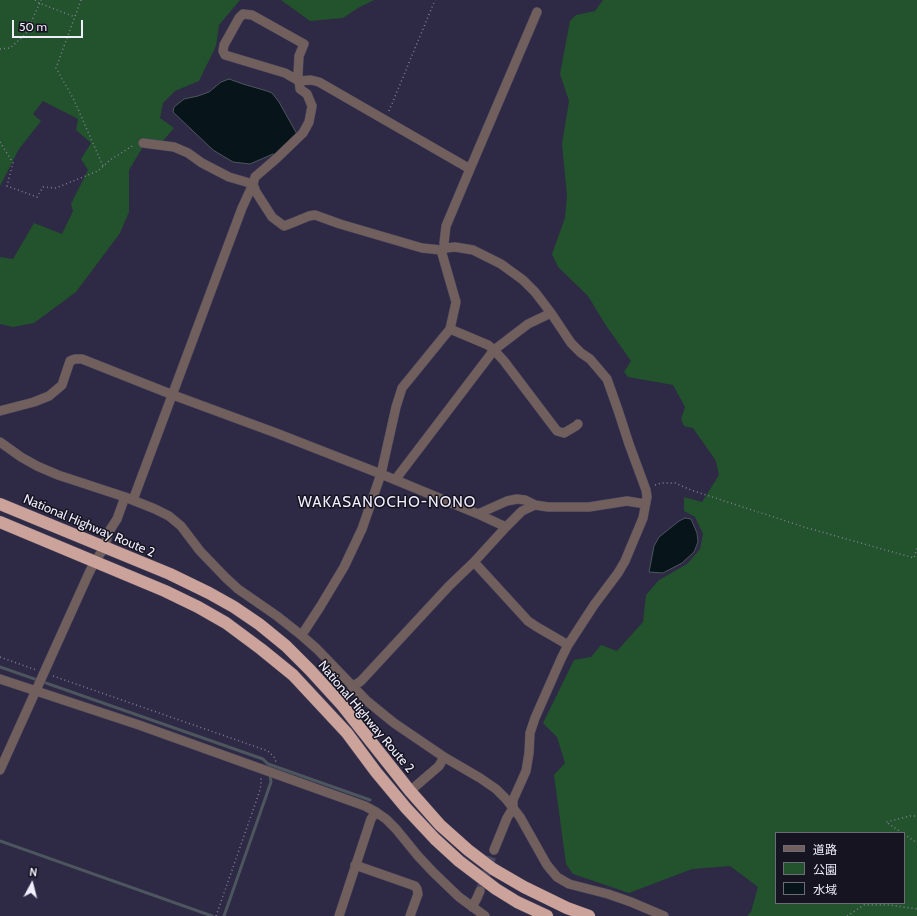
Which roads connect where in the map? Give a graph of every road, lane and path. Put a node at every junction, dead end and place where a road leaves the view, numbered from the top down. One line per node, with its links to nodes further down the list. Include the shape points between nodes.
1 (35, 0): 5 (path)
2 (41, 0): 5 (path)
3 (81, 0): 7 (path)
4 (435, 0): 10 (path)
5 (39, 3): 7 (path); 8 (path, via 26,34 10,48)
6 (537, 12): 14 (street)
7 (75, 17): 13 (path, via 56,68 74,100)
8 (0, 49)
9 (299, 81): 9 (street, via 285,73 225,55 224,45 243,14 252,15 304,44 299,56); 10 (street, via 319,82); 15 (street, via 300,89 307,94 312,106 310,122 303,133 255,177)
10 (385, 120): 14 (street)
11 (0, 142): 13 (path, via 13,163 7,186 37,197 43,187 56,188 98,171)
12 (143, 143): 13 (path, via 137,143); 15 (street, via 188,153 229,177)
13 (103, 166)
14 (470, 169): 16 (street, via 446,226)
15 (254, 184): 16 (street, via 256,192 272,217 284,226 315,215 422,248); 20 (street, via 242,208)
16 (444, 249): 17 (street, via 455,247 473,250 501,264 523,280); 18 (street, via 456,302)
17 (551, 313): 19 (street, via 528,324); 26 (street, via 571,343 590,359 607,379)
18 (450, 329): 19 (street); 24 (street, via 402,388)
19 (494, 350): 22 (street, via 557,431 564,433); 25 (street)
20 (173, 395): 21 (street, via 82,359 75,359 70,361 62,385 48,396); 24 (street); 27 (street)
21 (0, 411)
22 (578, 424)
23 (0, 442): 27 (street, via 37,466)
24 (381, 474): 25 (street); 38 (street, via 362,529 344,567)
25 (395, 480): 31 (street)
26 (646, 490): 29 (street); 35 (path, via 661,483 675,483 804,527 914,558)
27 (129, 498): 34 (street, via 108,533); 38 (street, via 170,516 234,586)
28 (0, 504): 34 (highway, National Highway Route 2)
29 (645, 504): 30 (street, via 626,501 590,507); 39 (street, via 643,518 625,561)
30 (535, 506): 31 (street, via 517,499); 33 (street, via 522,511)
31 (478, 514): 33 (street)
32 (0, 522): 36 (highway, National Highway Route 2)
33 (506, 527): 37 (street)
34 (105, 547): 36 (street); 49 (highway, National Highway Route 2, via 209,593 264,628 286,646 342,705)
35 (917, 548)
36 (95, 561): 41 (street); 65 (highway, National Highway Route 2, via 198,607 261,649 293,675 326,711 435,839 496,889)
37 (474, 562): 39 (street, via 528,621); 43 (street, via 361,681)
38 (301, 635): 43 (street)
39 (568, 645): 50 (street, via 530,733 526,771 513,800)
40 (0, 658): 41 (path)
41 (43, 674): 44 (street); 46 (path, via 268,751)
42 (0, 679): 44 (street)
43 (352, 687): 45 (street, via 394,723)
44 (37, 689): 47 (street); 48 (street)
45 (444, 757): 49 (street, via 438,766); 50 (street, via 496,789)
46 (278, 764)
47 (0, 770)
48 (266, 770): 51 (street); 61 (path)
49 (410, 791): 66 (highway, National Highway Route 2, via 440,825 494,869 524,887)
50 (513, 808): 56 (street); 67 (street, via 557,877 569,884 608,894)
51 (376, 812): 57 (street, via 371,819); 59 (street, via 386,818 432,872)
52 (917, 816): 53 (path, via 886,822)
53 (900, 832)
54 (905, 835): 55 (path)
55 (917, 843)
56 (494, 850)
57 (355, 864): 62 (street); 63 (street, via 415,886 418,894)
58 (480, 891): 59 (street)
59 (472, 907): 64 (street)
60 (917, 909): 68 (path, via 864,905)
61 (216, 916)
62 (339, 916)
63 (410, 916)
64 (485, 916)
65 (547, 916)
66 (589, 916)
67 (664, 916)
68 (847, 916)

